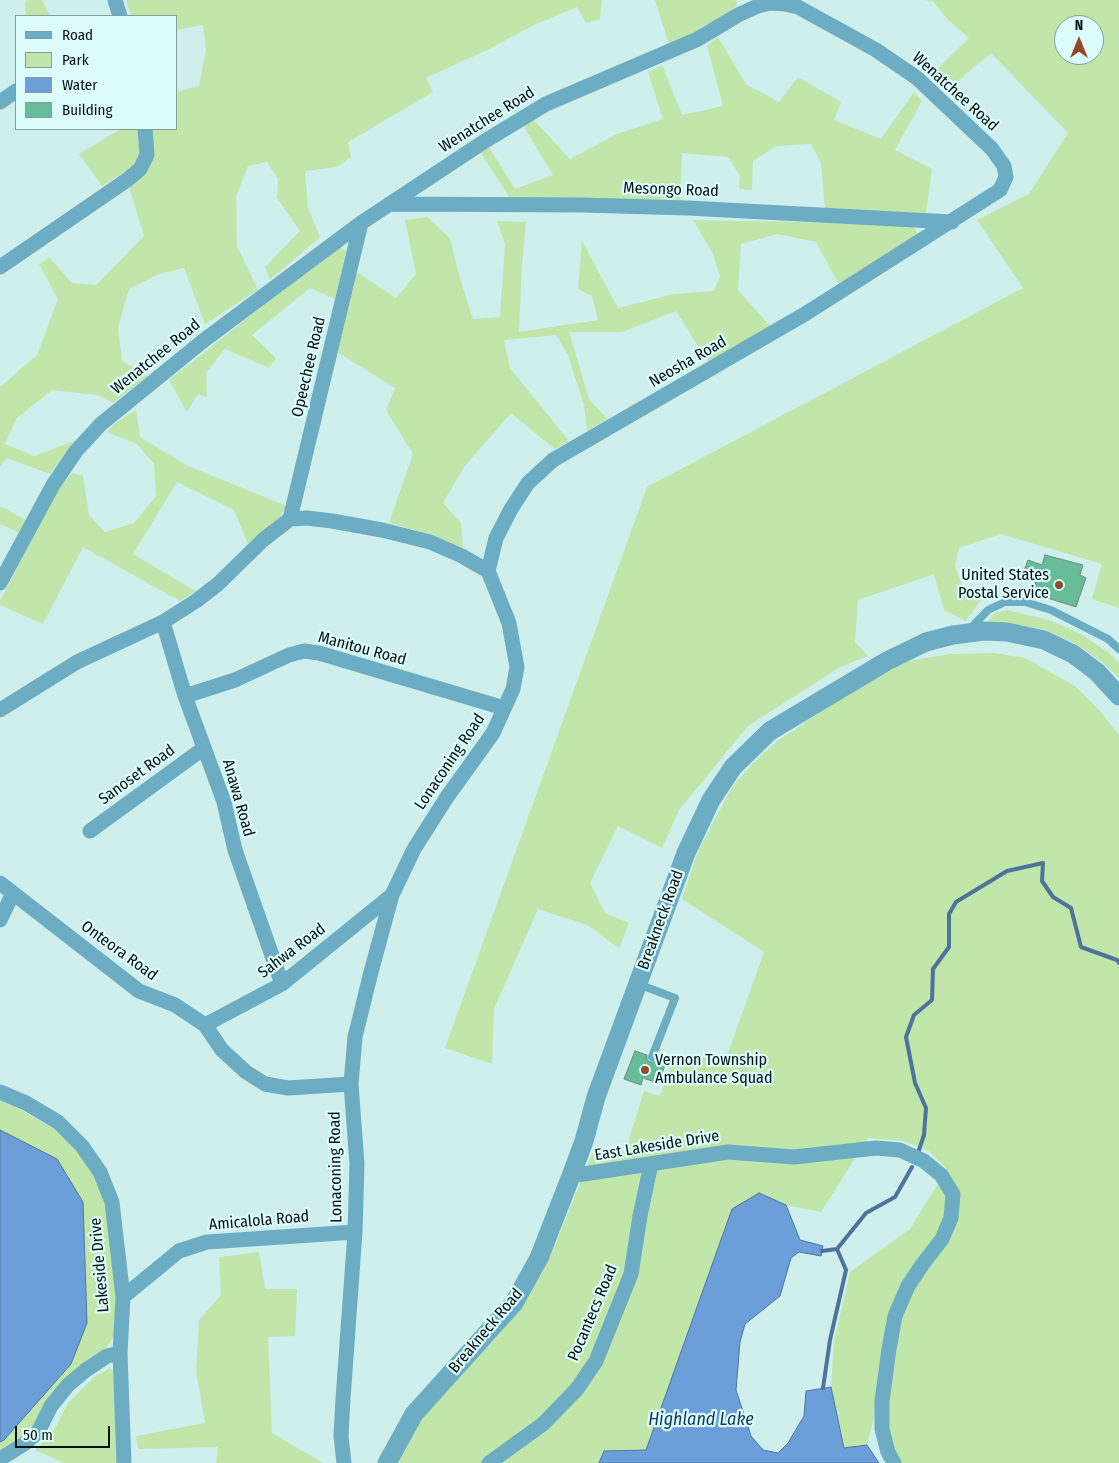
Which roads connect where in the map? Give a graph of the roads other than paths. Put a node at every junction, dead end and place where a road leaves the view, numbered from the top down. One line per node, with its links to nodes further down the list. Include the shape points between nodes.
1 (114, 0): 2 (street)
2 (120, 15)
3 (15, 92): 4 (street)
4 (0, 102)
5 (145, 130): 9 (street, via 148,155 140,169)
6 (389, 204): 7 (street, Mesongo Road, via 660,207); 7 (street, Wenatchee Road, via 546,104 698,39 738,15 770,3 798,7 876,50 917,78 992,149 1004,166 1006,178 1000,190); 8 (street, Wenatchee Road)
7 (952, 222): 11 (street, Neosha Road, via 805,314 553,460 528,482 511,509 496,538)
8 (361, 223): 10 (street, Opeechee Road); 12 (street, Wenatchee Road, via 203,341 101,424 76,451 53,485)
9 (0, 267)
10 (290, 519): 11 (street, via 332,521 430,542); 13 (street, via 263,540 218,584)
11 (488, 571): 18 (street, Lonaconing Road, via 509,623 517,667 513,689)
12 (0, 583)
13 (163, 622): 16 (street, Anawa Road); 19 (street, via 76,662)
14 (966, 633): 15 (lane, via 988,610 1006,602 1025,602 1051,610 1108,639); 17 (street, Breakneck Road, via 984,630 1007,632 1044,640 1073,654 1098,672); 27 (street, Breakneck Road, via 926,642 887,661 770,731 733,767 710,800 686,853)
15 (1119, 649)
16 (185, 696): 18 (street, Manitou Road, via 235,680 304,651); 20 (street, Anawa Road)
17 (1119, 696)
18 (504, 708): 24 (street, Lonaconing Road, via 493,733 414,849)
19 (0, 710)
20 (204, 748): 21 (street, Sanoset Road); 26 (street, Anawa Road, via 224,802 235,850)
21 (90, 831)
22 (0, 883): 23 (street, Onteora Road)
23 (13, 893): 25 (street); 28 (street, Onteora Road, via 139,991 175,1005)
24 (392, 895): 26 (street, Sahwa Road); 30 (street, Lonaconing Road, via 355,1036)
25 (0, 920)
26 (282, 984): 28 (street, Sahwa Road)
27 (638, 984): 29 (lane, via 675,998); 33 (street, Breakneck Road)
28 (205, 1025): 30 (street, Onteora Road, via 222,1050 265,1084 288,1088)
29 (652, 1057)
30 (351, 1084): 34 (street, Lonaconing Road, via 357,1164)
31 (0, 1092): 35 (street, Lakeside Drive, via 58,1122 82,1146 100,1172 112,1202)
32 (651, 1164): 33 (street, East Lakeside Drive); 41 (street, Pocantecs Road, via 631,1274 596,1362 577,1389 543,1424); 42 (street, East Lakeside Drive, via 728,1152 794,1157 876,1148 900,1150 924,1161 942,1176 953,1194 951,1218 942,1239 908,1286 895,1316 889,1349 882,1429)
33 (571, 1176): 40 (street, Breakneck Road, via 539,1258 514,1302 414,1414)
34 (355, 1232): 35 (street, Amicalola Road, via 207,1242 179,1251); 39 (street, Lonaconing Road, via 342,1408)
35 (123, 1297): 36 (street, Lakeside Drive)
36 (120, 1353): 37 (street, via 107,1356 68,1385 51,1406 38,1432); 38 (street, Lakeside Drive)
37 (0, 1459)
38 (124, 1463)
39 (344, 1463)
40 (386, 1463)
41 (489, 1463)
42 (894, 1463)

